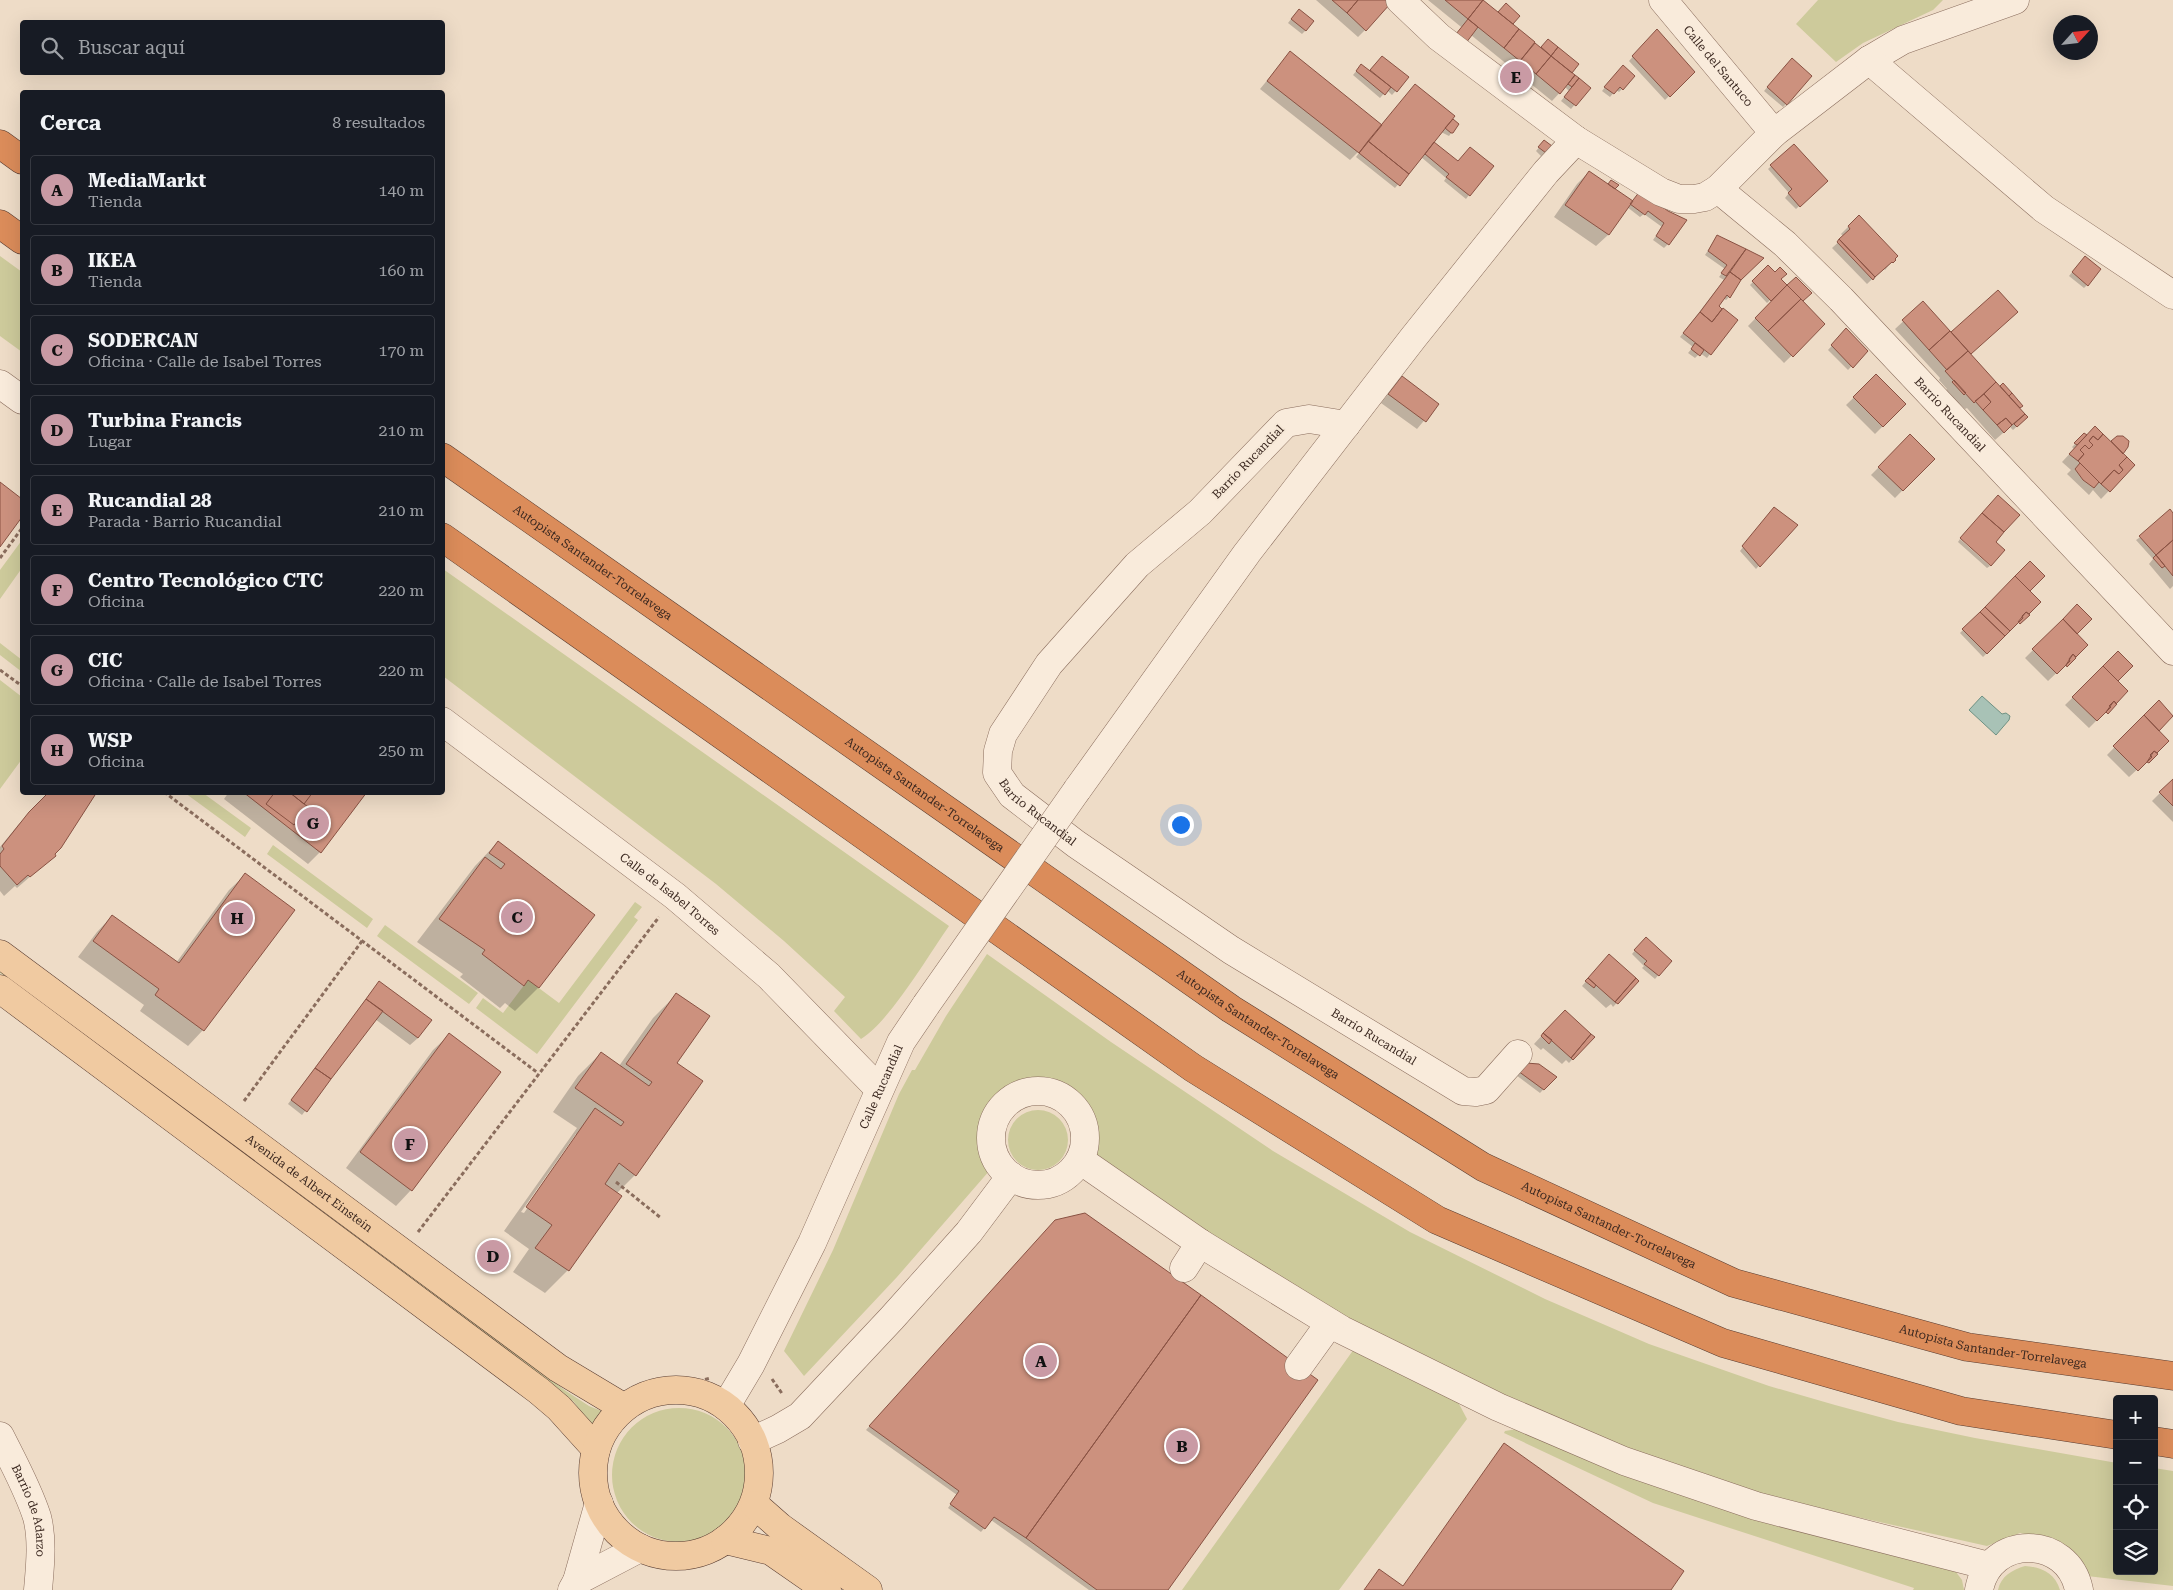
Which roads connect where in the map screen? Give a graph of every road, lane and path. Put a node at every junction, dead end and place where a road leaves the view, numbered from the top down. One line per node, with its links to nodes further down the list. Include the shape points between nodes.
1 (1400, 0): 6 (street, via 1439,36)
2 (1663, 0): 5 (street, Calle del Santuco)
3 (2015, 0): 4 (street, via 1903,40)
4 (1869, 60): 5 (street); 12 (street, via 2044,209)
5 (1774, 133): 9 (street)
6 (1576, 140): 9 (street, via 1661,192 1679,199 1705,197); 15 (street, via 1516,210)
7 (0, 144): 8 (highway)
8 (20, 159)
9 (1718, 189): 20 (street, Barrio Rucandial, via 1785,244 1841,298)
10 (0, 224): 11 (highway)
11 (20, 239)
12 (2173, 295)
13 (0, 384): 14 (street)
14 (20, 399)
15 (1346, 425): 29 (street, Barrio Rucandial, via 1309,418 1286,422 1200,512 1137,565 1049,664 1003,734 998,751 998,773 1012,795 1076,844 1231,950 1463,1091 1486,1090); 31 (street, Calle Rucandial, bridge, via 1247,553 1077,790 901,1042)
16 (445, 459): 43 (highway, Autopista Santander-Torrelavega, via 1230,1009 1483,1167 1734,1283 1967,1347)
17 (20, 531): 19 (path)
18 (445, 539): 47 (highway, via 1193,1068 1437,1220 1723,1343 1961,1411)
19 (0, 558)
20 (2173, 651)
21 (0, 670): 22 (path)
22 (20, 685)
23 (445, 723): 31 (street, Calle de Isabel Torres, via 675,896 769,976)
24 (168, 795): 26 (path)
25 (662, 912): 30 (path)
26 (362, 941): 30 (path); 32 (path)
27 (0, 954): 32 (main road, Avenida de Albert Einstein)
28 (0, 989): 52 (main road, via 539,1391 560,1408)
29 (1518, 1054)
30 (538, 1073): 38 (path)
31 (879, 1089): 41 (street, Calle Rucandial, via 812,1243)
32 (229, 1123): 38 (main road, Avenida de Albert Einstein)
33 (1080, 1160): 34 (street, via 1057,1182 1025,1184); 34 (street, via 1085,1136 1077,1112 1058,1096 1034,1091 1016,1097 1001,1109 995,1120 992,1132 995,1157); 37 (street)
34 (1010, 1176): 46 (street, via 963,1239)
35 (616, 1182): 36 (path)
36 (661, 1218)
37 (1200, 1243): 39 (street); 40 (street)
38 (403, 1252): 45 (main road, Avenida de Albert Einstein, via 558,1368)
39 (1184, 1268)
40 (1330, 1323): 42 (street); 57 (street, via 1498,1407 1624,1462)
41 (751, 1364): 44 (street, Calle Rucandial); 46 (path, via 768,1372)
42 (1299, 1366)
43 (2173, 1376)
44 (726, 1406): 45 (main road, via 704,1395 675,1390 656,1392); 49 (main road)
45 (623, 1407): 52 (main road, via 611,1421)
46 (801, 1414): 49 (street)
47 (2113, 1434)
48 (0, 1436): 59 (street, Barrio de Adarzo, via 37,1518 41,1555)
49 (752, 1441): 54 (main road, via 758,1471)
50 (2158, 1442): 51 (highway)
51 (2173, 1444)
52 (596, 1449): 53 (main road, via 593,1475)
53 (599, 1503): 56 (main road, via 619,1533); 58 (street)
54 (755, 1505): 55 (main road); 61 (main road, via 780,1527)
55 (725, 1540): 56 (main road, via 699,1553 679,1556); 60 (main road, via 771,1551)
56 (640, 1548): 58 (street)
57 (1984, 1578): 62 (street, via 2003,1554 2021,1548 2039,1548 2063,1561 2074,1575)
58 (574, 1586)
59 (38, 1590)
60 (827, 1590)
61 (868, 1590)
62 (2079, 1590)

